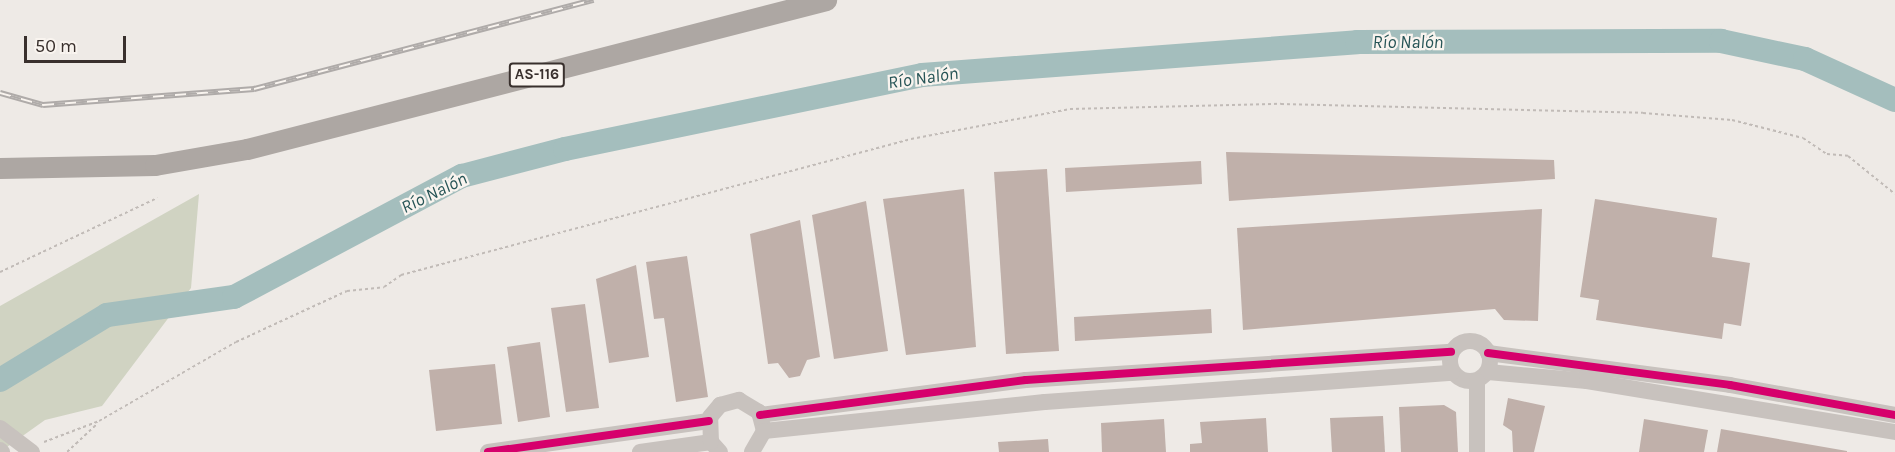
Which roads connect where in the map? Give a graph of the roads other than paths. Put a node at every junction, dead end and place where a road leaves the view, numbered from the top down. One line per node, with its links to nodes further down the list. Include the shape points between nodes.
1 (826, 0): 2 (main road, AS-116)
2 (247, 149): 3 (main road, AS-116, via 155,165); 4 (main road, AS-116, via 208,167 158,175 69,184)
3 (0, 168)
4 (0, 182)
5 (1451, 352): 6 (street, via 1470,341); 7 (street); 11 (street, via 1026,380)
6 (1488, 353): 8 (street); 9 (street, via 1730,385)
7 (1452, 373): 8 (street, via 1463,381); 11 (street)
8 (1482, 376): 13 (street, via 1587,381); 19 (street)
9 (1895, 415)
10 (709, 422): 11 (street, via 729,401 752,405); 14 (street); 16 (street)
11 (762, 423): 18 (street)
12 (0, 428): 15 (street, bridge)
13 (1895, 432)
14 (716, 447): 17 (street)
15 (35, 448)
16 (488, 452)
17 (640, 452)
18 (752, 452)
19 (1477, 452)

